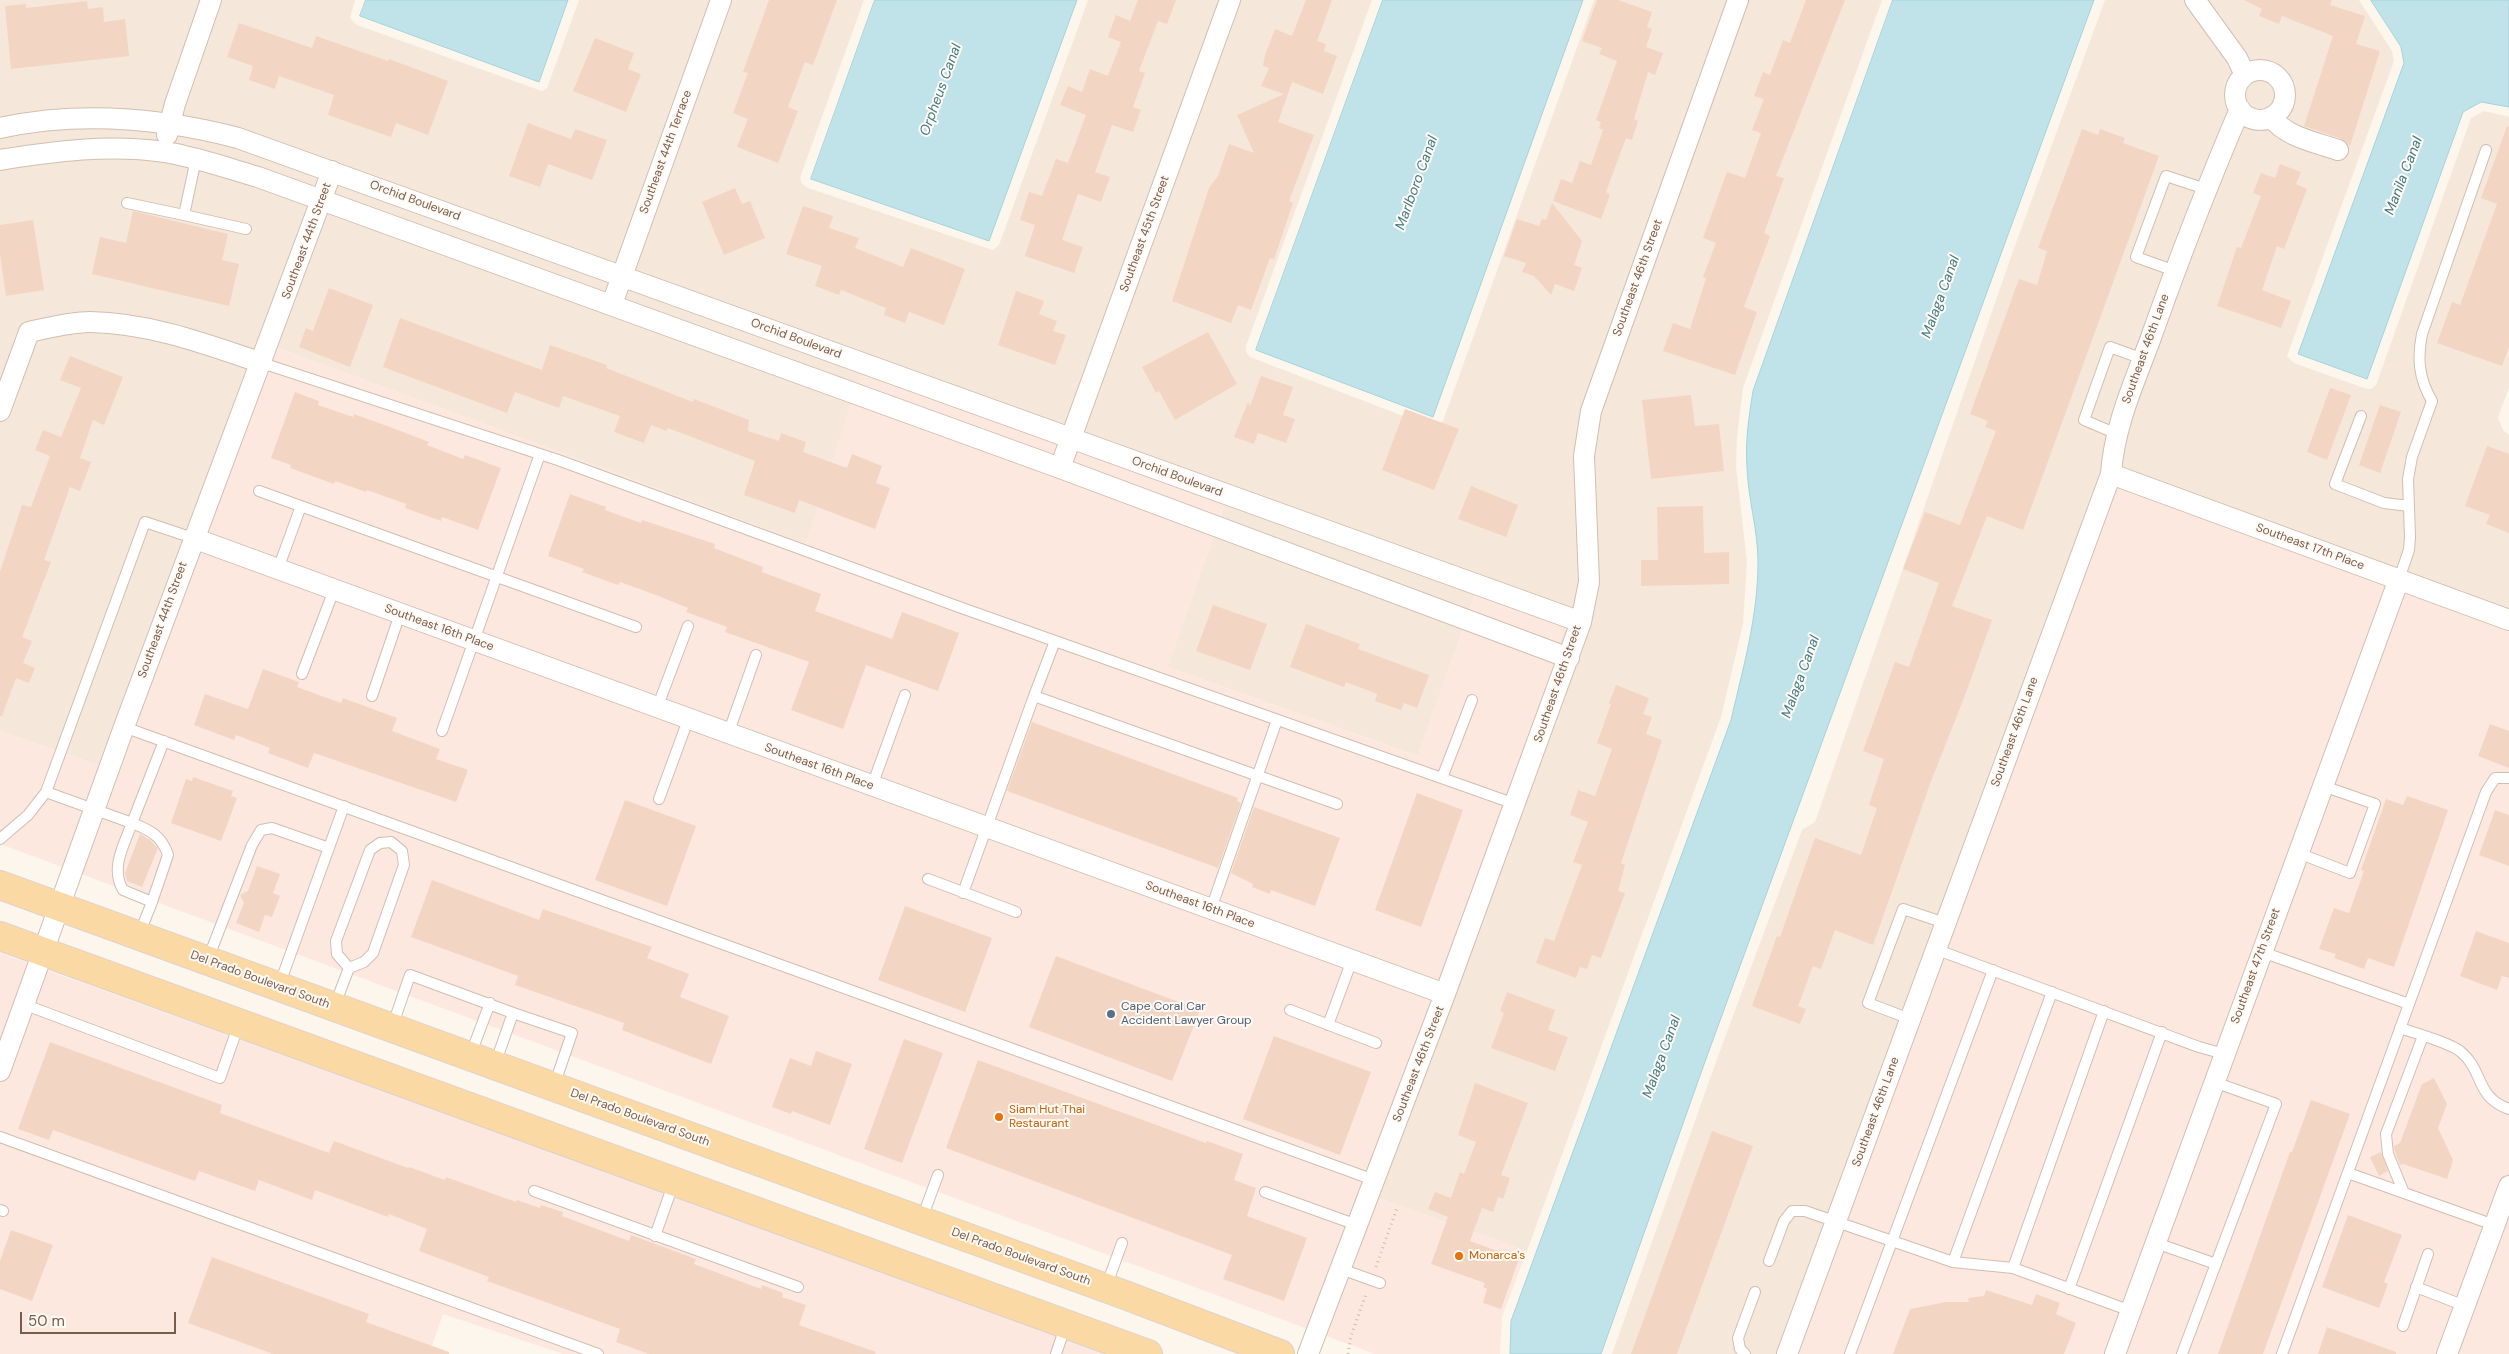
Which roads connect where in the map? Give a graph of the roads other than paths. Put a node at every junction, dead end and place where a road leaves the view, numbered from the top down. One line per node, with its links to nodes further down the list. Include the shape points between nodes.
1 (211, 0): 9 (street)
2 (721, 0): 23 (street, Southeast 44th Terrace)
3 (1230, 0): 30 (street, Southeast 45th Street)
4 (1738, 0): 44 (street, Southeast 46th Street, via 1591,411 1584,456 1589,582)
5 (2195, 0): 6 (street, via 2237,58)
6 (2245, 75): 7 (street, Southeast 46th Lane, via 2236,87); 8 (street, via 2253,70 2271,72 2284,85 2284,104)
7 (2240, 109): 8 (street, via 2254,119); 17 (street, Southeast 46th Lane)
8 (2271, 117): 11 (street, via 2290,133)
9 (170, 124): 10 (street, Orchid Boulevard, via 81,118); 13 (street); 16 (street, Orchid Boulevard, via 238,138)
10 (0, 128)
11 (2338, 150)
12 (2486, 150): 36 (lane, via 2422,334 2418,364 2432,401 2412,458 2407,492)
13 (165, 152): 14 (street); 15 (street, via 127,148 80,149)
14 (196, 159): 18 (street, via 258,176); 20 (lane)
15 (0, 160)
16 (332, 171): 18 (street, Southeast 44th Street); 23 (street, Orchid Boulevard)
17 (2206, 189): 22 (street, Southeast 46th Lane); 22 (lane, via 2166,176 2136,257)
18 (322, 200): 24 (street); 26 (street, Southeast 44th Street)
19 (127, 203): 20 (lane)
20 (184, 215): 21 (lane)
21 (246, 229)
22 (2175, 271): 25 (street, Southeast 46th Lane)
23 (623, 275): 24 (street, Southeast 44th Terrace); 30 (street, Orchid Boulevard)
24 (612, 304): 32 (street)
25 (2143, 359): 29 (street, Southeast 46th Lane); 29 (lane, via 2110,347 2084,420)
26 (262, 363): 27 (street, via 155,330 89,322 59,325 29,332); 31 (lane); 37 (street, Southeast 44th Street)
27 (0, 411)
28 (2361, 416): 36 (lane, via 2336,484 2384,503)
29 (2117, 434): 33 (street, Southeast 46th Lane)
30 (1071, 439): 32 (street, Southeast 45th Street); 44 (street, Orchid Boulevard)
31 (540, 454): 39 (lane); 47 (lane)
32 (1060, 468): 50 (street)
33 (2111, 474): 40 (street, Southeast 17th Place); 88 (street, Southeast 46th Lane)
34 (259, 491): 35 (lane)
35 (301, 506): 38 (lane); 39 (lane)
36 (2409, 506): 40 (lane, via 2409,550)
37 (193, 538): 38 (street, Southeast 16th Place); 59 (street, Southeast 44th Street); 68 (lane, via 145,522)
38 (278, 569): 41 (street, Southeast 16th Place)
39 (497, 576): 46 (lane); 48 (lane)
40 (2399, 579): 43 (street, Southeast 17th Place); 67 (street, Southeast 47th Street)
41 (334, 590): 42 (street, Southeast 16th Place); 51 (lane)
42 (400, 614): 48 (street, Southeast 16th Place); 53 (lane)
43 (2509, 620)
44 (1580, 622): 50 (street, Southeast 46th Street)
45 (688, 626): 56 (lane)
46 (636, 627)
47 (1055, 641): 54 (lane); 58 (lane)
48 (474, 642): 56 (street, Southeast 16th Place); 60 (lane)
49 (756, 654): 61 (lane)
50 (1569, 658): 71 (street, Southeast 46th Street)
51 (302, 674)
52 (905, 695): 66 (lane)
53 (372, 696)
54 (1034, 696): 63 (lane); 76 (lane)
55 (1472, 700): 64 (lane)
56 (657, 708): 57 (street, Southeast 16th Place)
57 (688, 720): 61 (street, Southeast 16th Place); 69 (lane)
58 (1277, 720): 63 (lane); 64 (lane)
59 (124, 727): 62 (lane); 73 (street, Southeast 44th Street)
60 (442, 731)
61 (728, 734): 66 (street, Southeast 16th Place)
62 (164, 742): 72 (lane); 74 (lane)
63 (1258, 776): 70 (lane); 86 (lane)
64 (1442, 778): 71 (lane)
65 (2509, 778): 103 (lane, via 2495,778 2486,792)
66 (872, 786): 76 (street, Southeast 16th Place)
67 (2323, 786): 80 (street, Southeast 47th Street); 80 (lane, via 2375,804 2350,873)
68 (46, 792): 73 (lane); 77 (lane, via 28,815)
69 (659, 799)
70 (1337, 804)
71 (1515, 804): 100 (street, Southeast 46th Street)
72 (344, 806): 75 (lane); 79 (lane)
73 (93, 809): 74 (lane); 85 (street, Southeast 44th Street)
74 (132, 823): 84 (lane, via 155,833 168,855); 84 (lane, via 118,862 119,883 123,890)
75 (397, 825): 78 (lane); 126 (lane)
76 (987, 828): 83 (lane); 86 (street, Southeast 16th Place)
77 (0, 839)
78 (391, 842): 96 (lane, via 402,851 404,865 373,953 364,962); 96 (lane, via 380,843 370,850 336,941 337,954)
79 (329, 848): 95 (lane, via 272,828 261,830 252,845); 98 (lane)
80 (2298, 853): 93 (street, Southeast 47th Street)
81 (928, 880): 83 (lane)
82 (0, 885): 85 (main road, Del Prado Boulevard South)
83 (963, 893): 87 (lane)
84 (152, 902): 90 (lane)
85 (57, 906): 90 (main road, Del Prado Boulevard South); 92 (street, Southeast 44th Street)
86 (1211, 909): 94 (street, Southeast 16th Place)
87 (1016, 912)
88 (1944, 923): 91 (street, Southeast 46th Lane); 108 (lane, via 1903,909 1868,1003)
89 (0, 936): 92 (main road)
90 (139, 936): 95 (main road, Del Prado Boulevard South)
91 (1935, 949): 97 (lane); 108 (street, Southeast 46th Lane)
92 (42, 952): 102 (street, Southeast 44th Street); 109 (main road)
93 (2262, 952): 103 (lane); 116 (street, Southeast 47th Street)
94 (1352, 960): 100 (street, Southeast 16th Place); 110 (lane)
95 (207, 961): 98 (main road, Del Prado Boulevard South)
96 (349, 968): 104 (lane)
97 (1993, 970): 99 (lane); 137 (lane)
98 (279, 987): 104 (main road, Del Prado Boulevard South)
99 (2052, 992): 106 (lane); 142 (lane)
100 (1445, 994): 126 (street, Southeast 46th Street)
101 (490, 1003): 107 (lane); 111 (lane, via 410,975); 117 (lane)
102 (23, 1004): 109 (lane, via 220,1078); 118 (street, Southeast 44th Street)
103 (2409, 1004): 112 (lane)
104 (334, 1007): 111 (main road, Del Prado Boulevard South)
105 (1290, 1010): 110 (lane)
106 (2104, 1011): 113 (lane); 144 (lane)
107 (512, 1013): 119 (lane); 121 (lane, via 572,1033)
108 (1910, 1019): 134 (street, Southeast 46th Lane)
109 (240, 1023): 127 (main road)
110 (1328, 1025): 115 (lane)
111 (391, 1028): 117 (main road, Del Prado Boulevard South)
112 (2400, 1028): 114 (lane); 124 (lane)
113 (2162, 1032): 116 (lane); 150 (lane)
114 (2423, 1036): 122 (lane, via 2459,1050 2468,1058 2487,1096 2499,1106); 131 (lane, via 2386,1134 2388,1154)
115 (1376, 1043)
116 (2224, 1054): 120 (street, Southeast 47th Street)
117 (469, 1056): 119 (main road, Del Prado Boulevard South)
118 (2, 1059)
119 (495, 1066): 121 (main road, Del Prado Boulevard South)
120 (2214, 1082): 139 (street, Southeast 47th Street); 143 (lane, via 2276,1104)
121 (554, 1087): 133 (main road, Del Prado Boulevard South)
122 (2509, 1109)
123 (0, 1137): 156 (lane)
124 (2348, 1172): 131 (lane); 166 (lane)
125 (938, 1175): 133 (lane)
126 (1374, 1180): 135 (street, Southeast 46th Street)
127 (674, 1182): 136 (lane); 154 (main road)
128 (2509, 1186): 132 (street)
129 (534, 1191): 136 (lane)
130 (1264, 1192): 135 (lane)
131 (2404, 1192): 132 (lane)
132 (2502, 1212): 152 (street)
133 (921, 1221): 148 (main road, Del Prado Boulevard South)
134 (1835, 1222): 137 (lane); 141 (lane, via 1805,1211 1792,1211 1784,1221); 162 (street, Southeast 46th Lane)
135 (1358, 1225): 145 (street, Southeast 46th Street)
136 (655, 1236): 147 (lane)
137 (1893, 1241): 142 (lane); 163 (lane)
138 (1122, 1243): 148 (lane)
139 (2156, 1243): 143 (lane); 153 (street, Southeast 47th Street)
140 (2428, 1254): 149 (lane)
141 (1769, 1261)
142 (1953, 1262): 144 (lane)
143 (2216, 1264): 165 (lane)
144 (2013, 1268): 150 (lane)
145 (1341, 1269): 146 (lane); 160 (street, Southeast 46th Street)
146 (1380, 1283)
147 (798, 1287)
148 (1106, 1288): 159 (main road, Del Prado Boulevard South)
149 (2416, 1288): 152 (lane); 155 (lane)
150 (2069, 1289): 153 (lane)
151 (1755, 1292): 161 (lane, via 1738,1338 1740,1349)
152 (2465, 1306): 167 (street)
153 (2131, 1311): 164 (street, Southeast 47th Street)
154 (1066, 1324): 157 (lane); 158 (main road)
155 (2402, 1326)
156 (598, 1354)
157 (1056, 1354)
158 (1148, 1354)
159 (1280, 1354)
160 (1308, 1354)
161 (1745, 1354)
162 (1787, 1354)
163 (1850, 1354)
164 (2115, 1354)
165 (2182, 1354)
166 (2282, 1354)
167 (2447, 1354)

